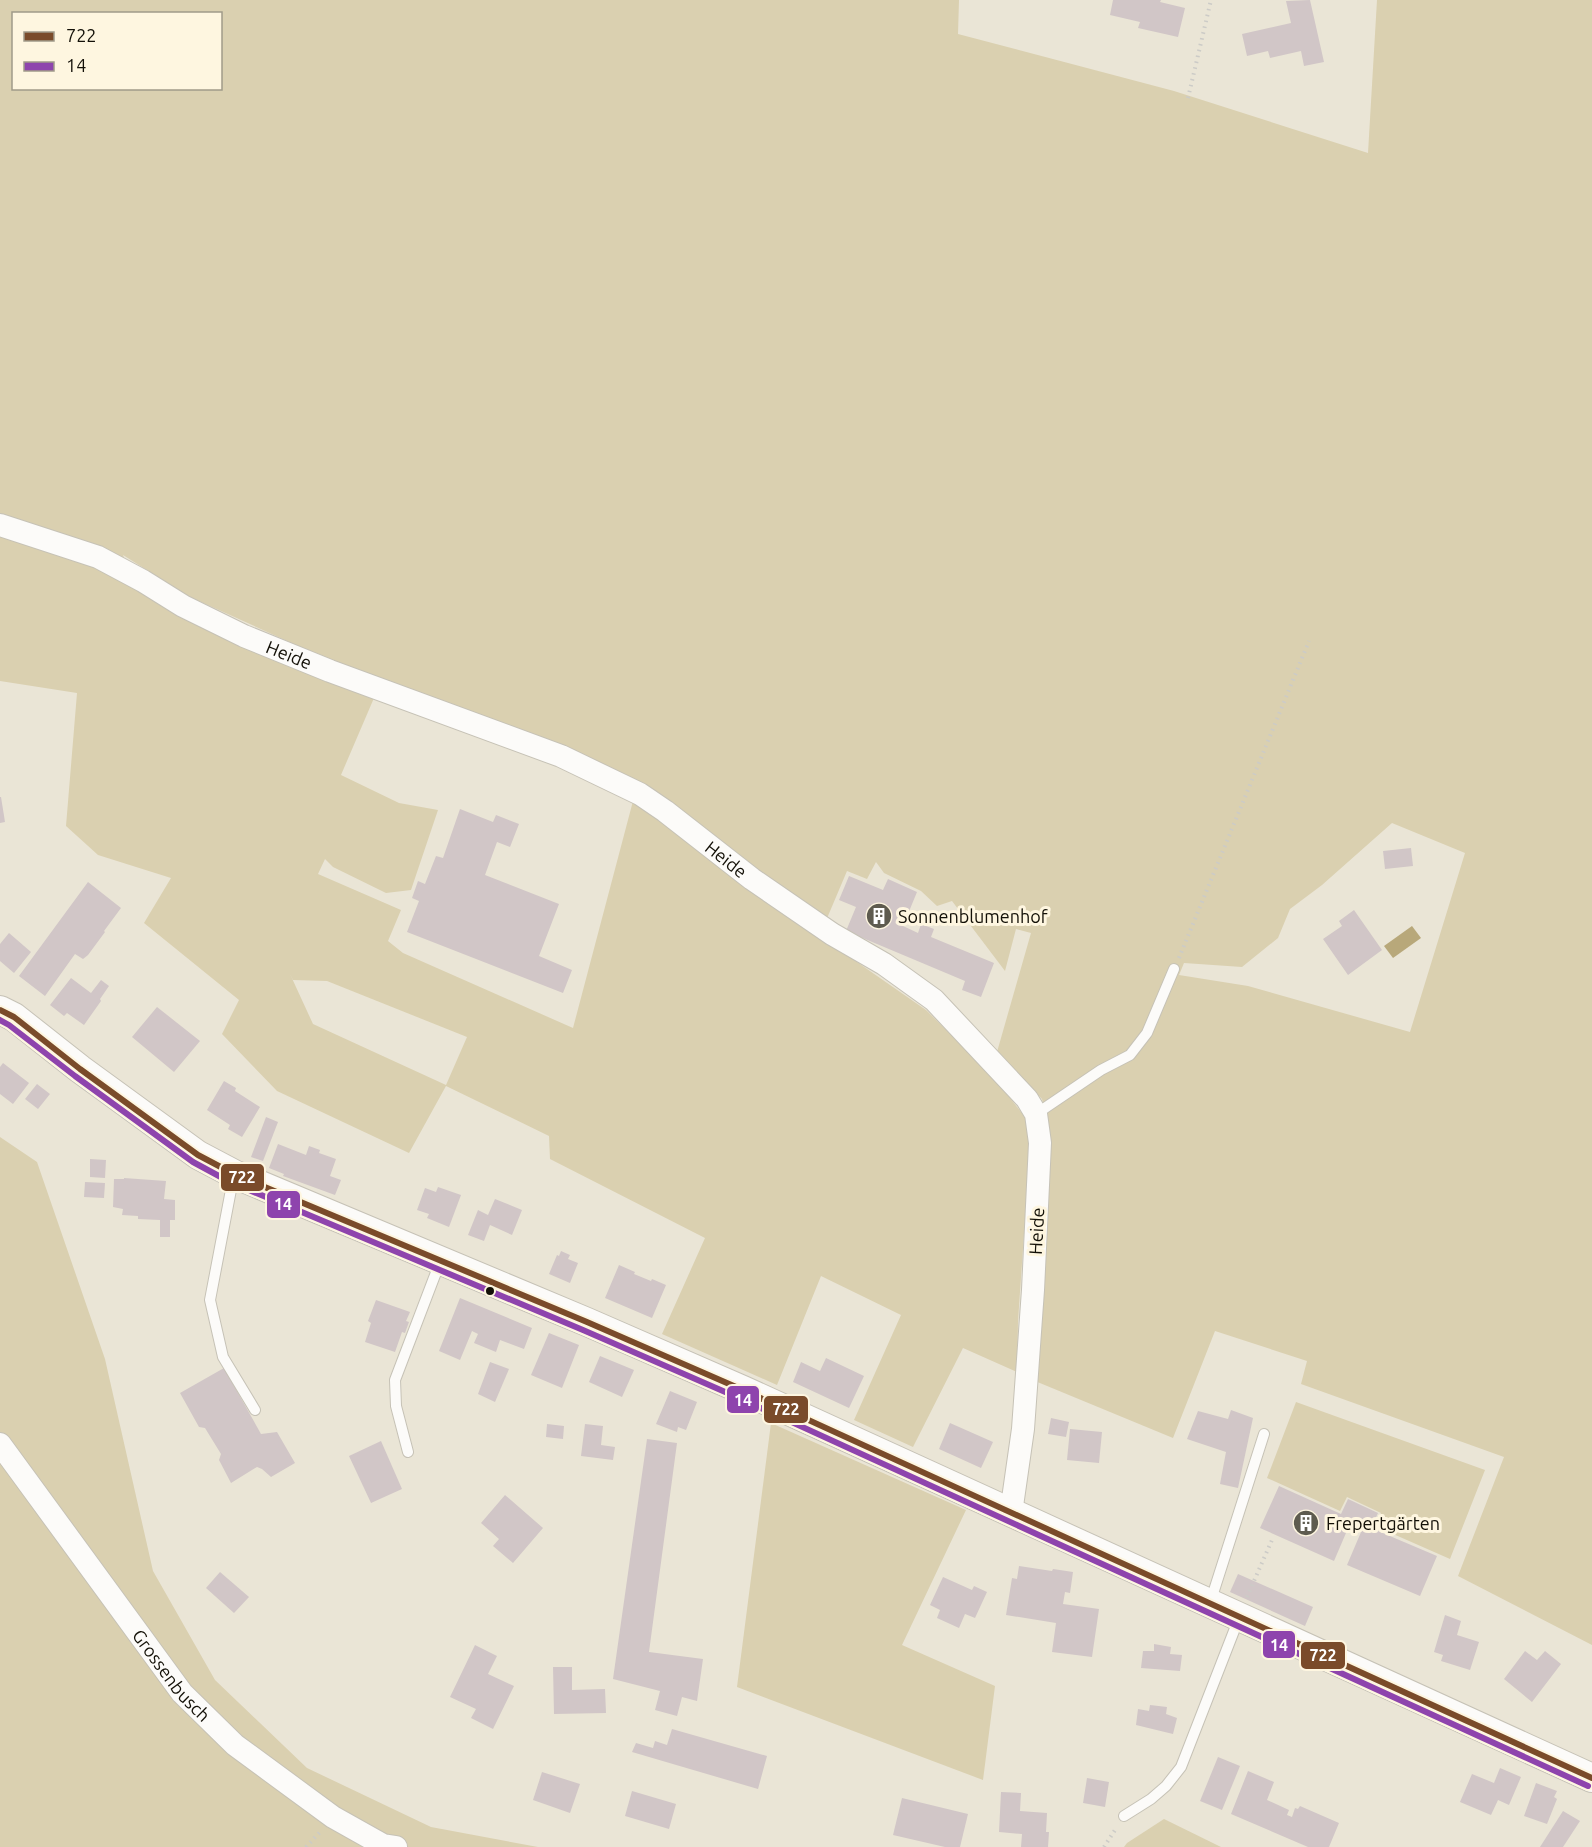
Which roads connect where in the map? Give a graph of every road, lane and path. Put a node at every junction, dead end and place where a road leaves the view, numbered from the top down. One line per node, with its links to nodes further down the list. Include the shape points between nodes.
1 (1211, 0): 2 (path)
2 (1188, 98)
3 (0, 525): 7 (street, Heide, via 98,557 244,636 561,756 640,794 752,879 934,1000 1020,1091)
4 (1309, 641): 5 (path)
5 (1174, 969): 7 (lane, via 1148,1033 1130,1055)
6 (0, 1010): 8 (street, via 198,1155)
7 (1036, 1114): 14 (street, Heide, via 1040,1143 1033,1290 1023,1429)
8 (234, 1174): 9 (street); 10 (lane, via 210,1300 223,1357)
9 (440, 1261): 13 (lane, via 395,1380 396,1406); 14 (street, via 743,1390)
10 (255, 1410)
11 (1264, 1434): 16 (lane)
12 (0, 1444): 20 (street, Grossenbusch, via 182,1693 235,1745 333,1817 383,1845)
13 (408, 1452)
14 (1011, 1513): 16 (street)
15 (1272, 1540): 17 (path)
16 (1210, 1603): 17 (street)
17 (1243, 1608): 18 (street); 19 (lane, via 1181,1767 1166,1786)
18 (1592, 1778)
19 (1124, 1816): 21 (path)
20 (396, 1847)
21 (1104, 1847)

